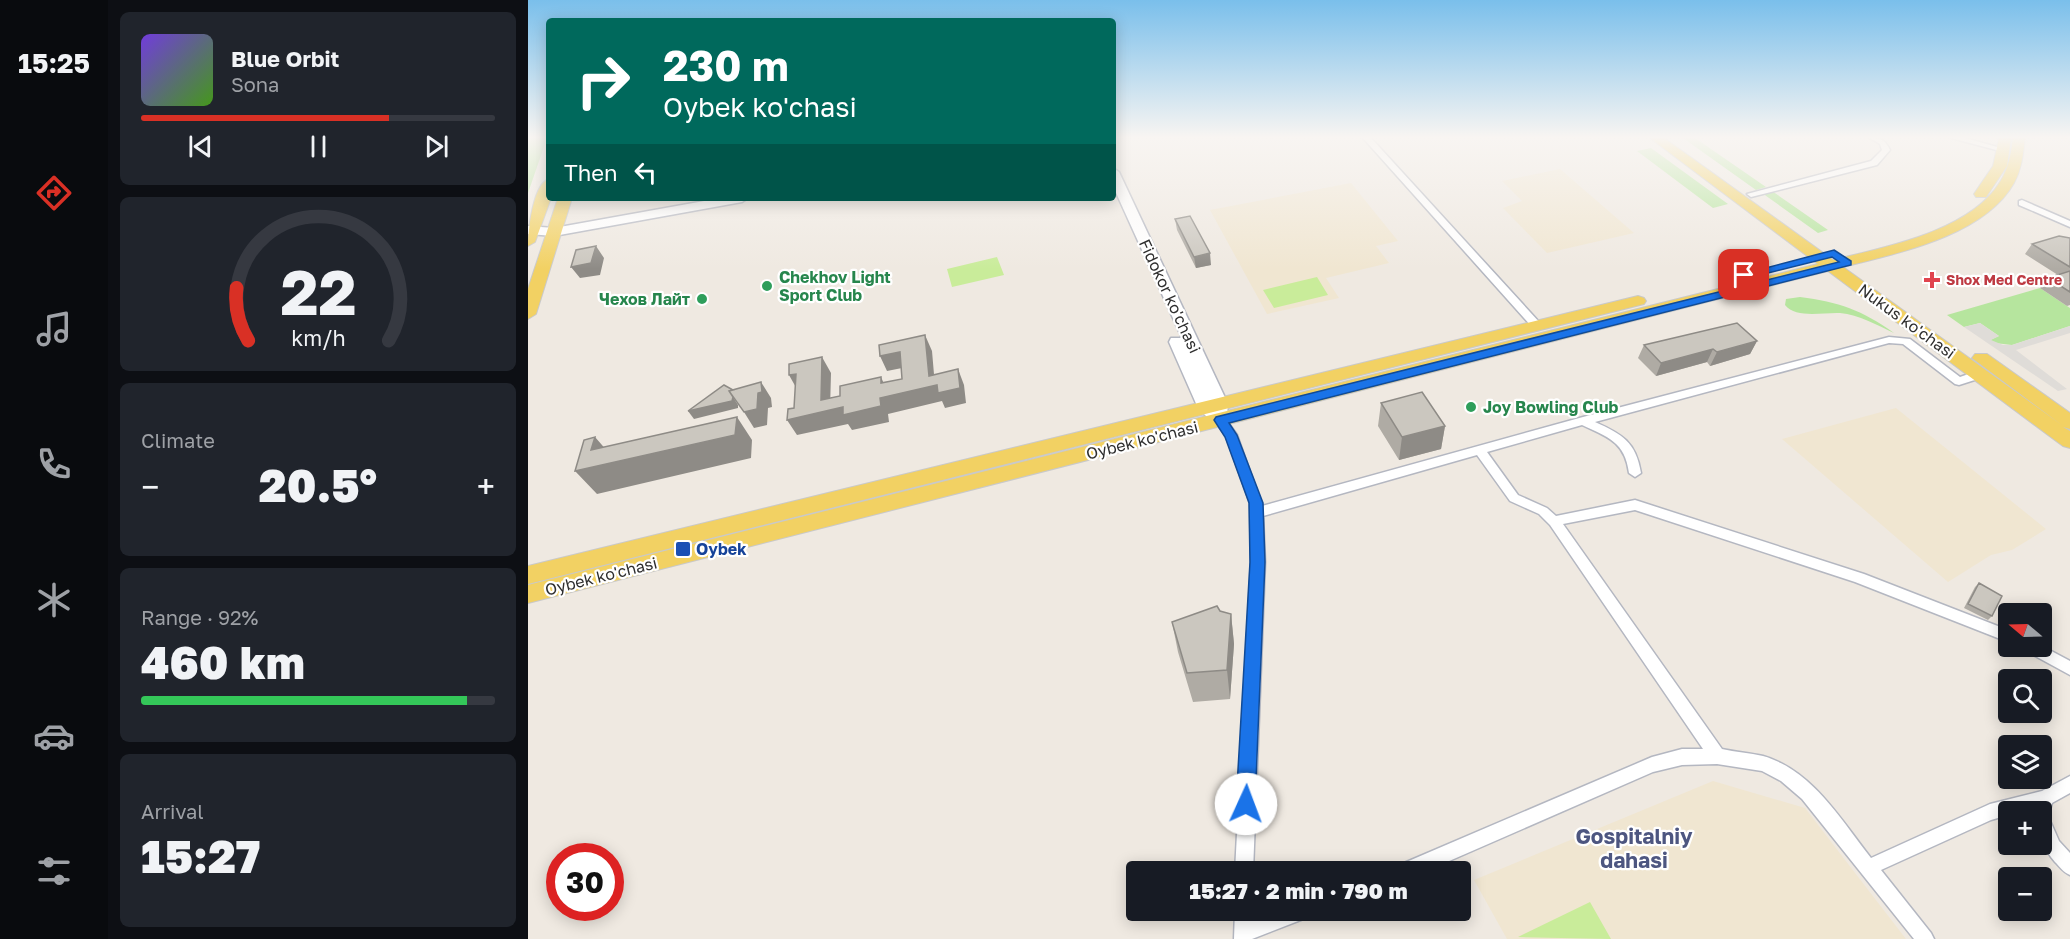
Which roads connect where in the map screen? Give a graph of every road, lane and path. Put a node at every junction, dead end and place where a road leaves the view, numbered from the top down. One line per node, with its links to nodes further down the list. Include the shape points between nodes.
1 (1117, 182): 22 (main road, Fidokor ko'chasi)
2 (1406, 182): 20 (street)
3 (1720, 182): 18 (main road, Nukus ko'chasi)
4 (1734, 182): 9 (main road, Nukus ko'chasi)
5 (1799, 182): 9 (street)
6 (1991, 182): 18 (main road, Oybek ko'chasi, via 1961,210)
7 (2007, 182): 18 (main road, Oybek ko'chasi, via 1973,216 1933,237)
8 (546, 190): 15 (main road)
9 (1751, 194): 18 (main road, Nukus ko'chasi)
10 (565, 201): 17 (main road)
11 (694, 201): 17 (main road)
12 (723, 201): 17 (main road)
13 (1113, 201): 22 (main road, Fidokor ko'chasi)
14 (2022, 203): 16 (street)
15 (531, 224): 17 (main road)
16 (2070, 224)
17 (556, 227): 19 (main road)
18 (1833, 260): 20 (main road, Oybek ko'chasi); 21 (main road, Nukus ko'chasi); 22 (main road, Oybek ko'chasi); 24 (main road, Nukus ko'chasi)
19 (528, 314)
20 (1537, 326): 22 (main road, Oybek ko'chasi)
21 (1980, 374): 23 (street, via 1959,381 1906,341 1889,340); 25 (main road, Nukus ko'chasi)
22 (1215, 411): 28 (street, Fidokor ko'chasi, via 1231,435 1256,503); 30 (main road, Oybek ko'chasi); 31 (main road, Oybek ko'chasi)
23 (1583, 421): 26 (street); 27 (street, via 1610,433 1627,447 1634,458)
24 (2070, 422)
25 (2070, 441)
26 (1480, 452): 28 (street); 29 (street, via 1514,498 1543,511)
27 (1635, 473)
28 (1256, 513): 40 (street, Fidokor ko'chasi, via 1258,562)
29 (1554, 521): 32 (street, via 1635,505 1858,578); 35 (street)
30 (528, 575)
31 (528, 594)
32 (1998, 632)
33 (2050, 657): 34 (street)
34 (2070, 668)
35 (1717, 756): 41 (street, via 1682,757 1652,765); 43 (street, via 1769,766 1798,783)
36 (2070, 784): 37 (street)
37 (2048, 801)
38 (1998, 813): 43 (street)
39 (2052, 846): 42 (street)
40 (1244, 861)
41 (1429, 861)
42 (2070, 866)
43 (1869, 867): 47 (street)
44 (1244, 921): 46 (street)
45 (1279, 921): 46 (street)
46 (1243, 936)
47 (1925, 939)

